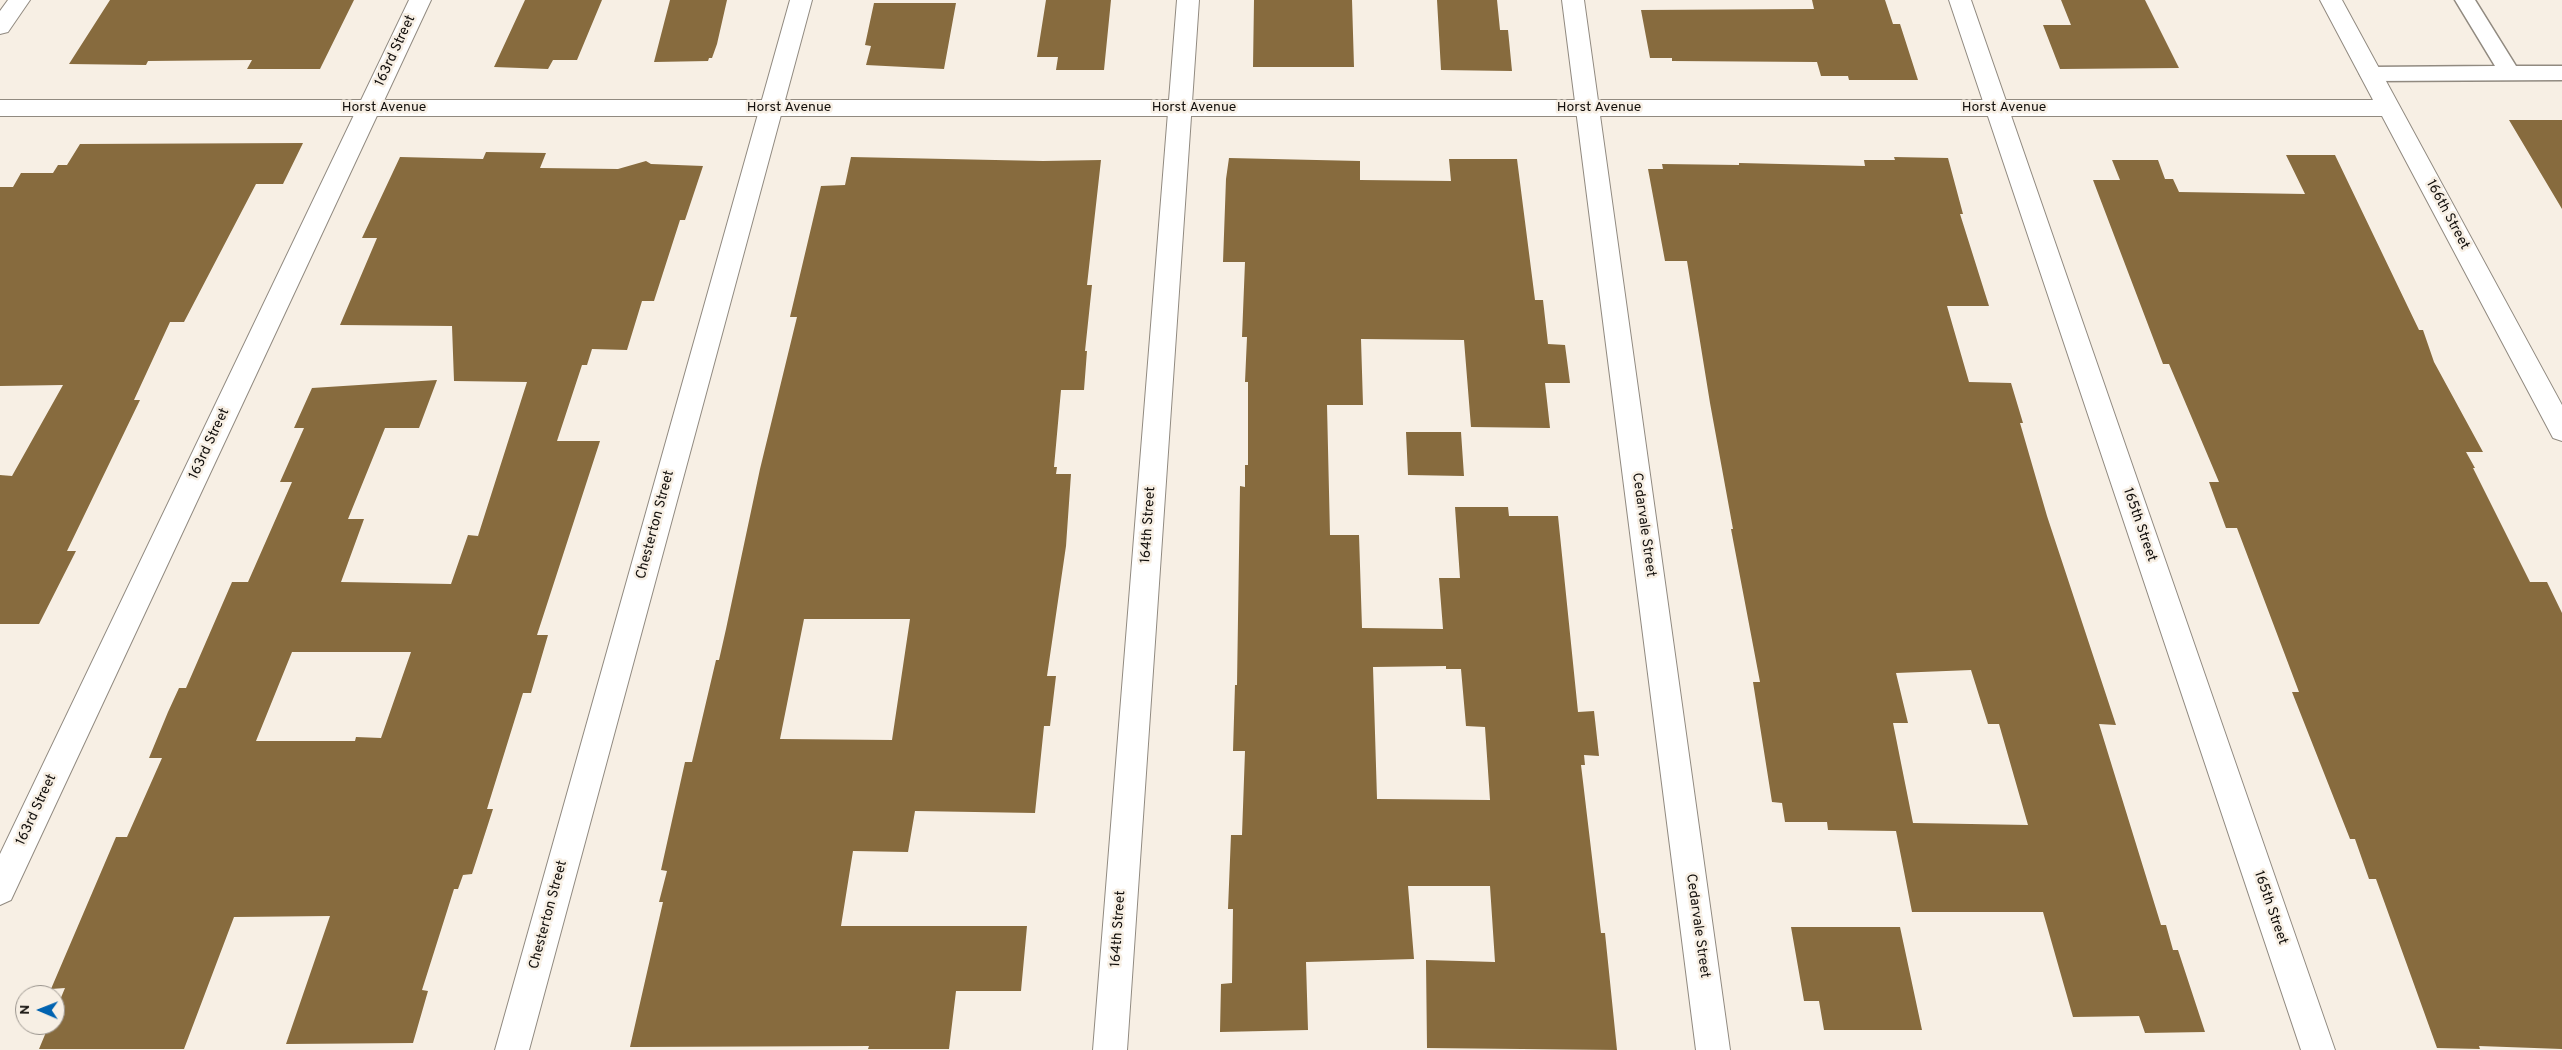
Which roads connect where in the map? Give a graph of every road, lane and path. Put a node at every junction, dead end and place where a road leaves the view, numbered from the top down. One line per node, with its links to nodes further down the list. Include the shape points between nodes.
1 (19, 0): 9 (street)
2 (420, 0): 14 (street, 163rd Street)
3 (800, 0): 15 (street, Chesterton Street)
4 (1188, 0): 16 (street, 164th Street)
5 (1573, 0): 17 (street, Cedarvale Street)
6 (1960, 0): 18 (street, 165th Street)
7 (2331, 0): 12 (street, 166th Street)
8 (2465, 0): 10 (lane)
9 (0, 27)
10 (2510, 73): 11 (lane); 12 (lane)
11 (2562, 73)
12 (2371, 74): 19 (street, 166th Street)
13 (0, 108): 14 (street, Horst Avenue)
14 (369, 108): 15 (street, Horst Avenue); 21 (street, 163rd Street)
15 (771, 108): 16 (street, Horst Avenue); 22 (street, Chesterton Street)
16 (1180, 108): 17 (street, Horst Avenue); 23 (street, 164th Street)
17 (1587, 108): 18 (street, Horst Avenue); 24 (street, Cedarvale Street)
18 (1997, 108): 19 (street, Horst Avenue); 25 (street, 165th Street)
19 (2389, 108): 20 (street, 166th Street)
20 (2562, 430)
21 (0, 889)
22 (512, 1050)
23 (1110, 1050)
24 (1713, 1050)
25 (2318, 1050)

